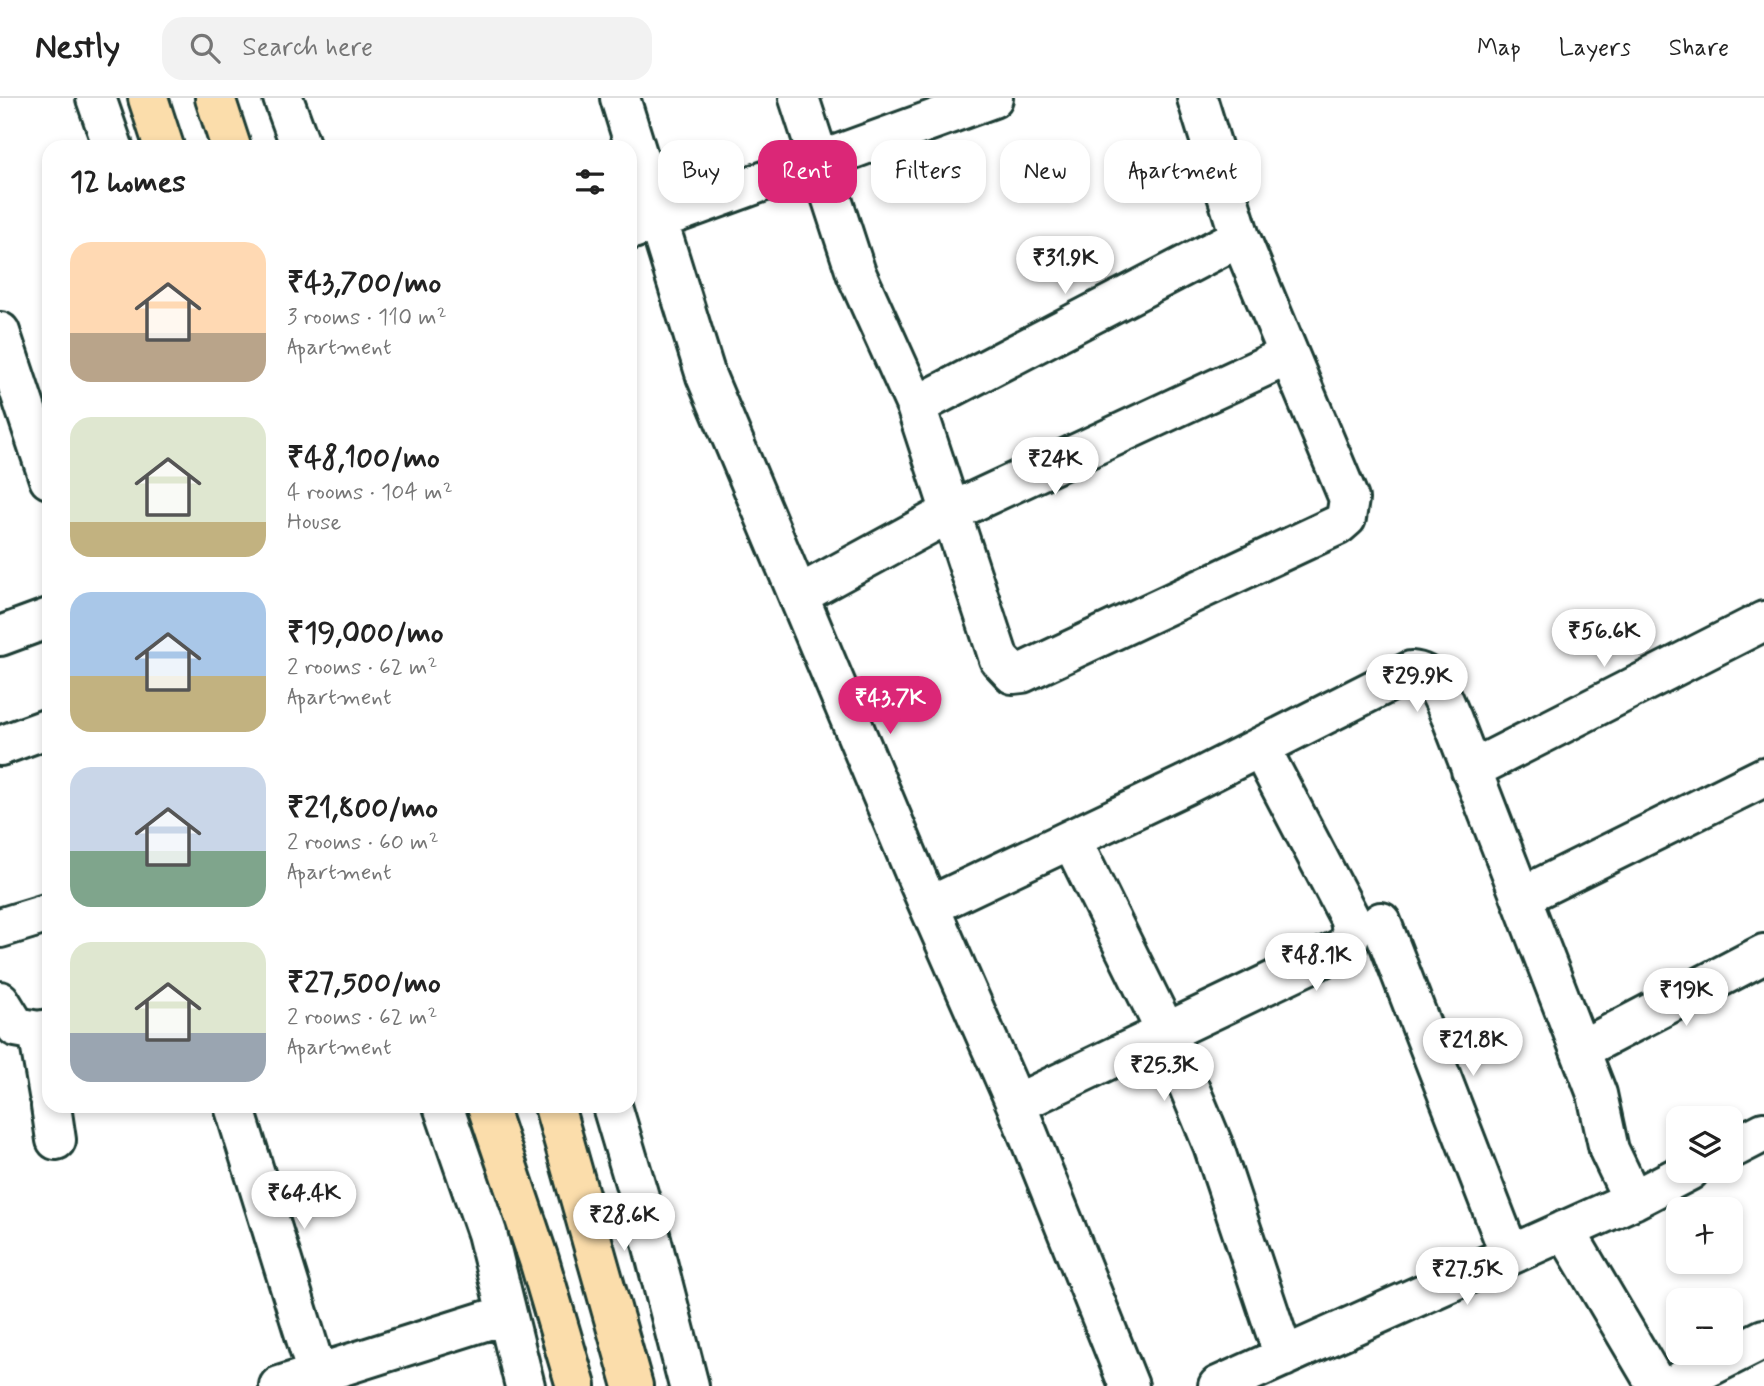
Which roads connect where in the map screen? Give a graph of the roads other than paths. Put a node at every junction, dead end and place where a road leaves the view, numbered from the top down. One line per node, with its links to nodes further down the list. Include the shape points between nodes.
1 (96, 98): 10 (street)
2 (148, 98): 11 (highway)
3 (215, 98): 12 (highway)
4 (284, 98): 13 (street)
5 (620, 98): 14 (street)
6 (799, 98): 15 (street)
7 (993, 98): 9 (street)
8 (1197, 98): 21 (street)
9 (950, 106): 16 (street)
10 (111, 140)
11 (162, 140)
12 (229, 140)
13 (298, 140)
14 (628, 140)
15 (812, 140)
16 (857, 146)
17 (758, 185): 20 (street)
18 (637, 188): 20 (street)
19 (833, 203): 24 (street, via 870,308)
20 (644, 225): 27 (street)
21 (1240, 237): 23 (street); 24 (street)
22 (0, 332): 25 (street)
23 (1289, 355): 26 (street); 26 (street, via 1349,499 1346,518 1098,638 1021,673 1005,668)
24 (916, 406): 26 (street)
25 (42, 458)
26 (953, 511): 27 (street)
27 (799, 595): 38 (street)
28 (42, 621): 30 (street)
29 (1764, 621): 34 (street)
30 (0, 636)
31 (42, 731): 32 (street)
32 (0, 746)
33 (1260, 747): 34 (street, via 1411,671 1424,672 1433,679); 36 (street); 45 (street, via 1349,917 1351,938 1346,946)
34 (1472, 770): 37 (street)
35 (1764, 777): 37 (street)
36 (1071, 839): 38 (street); 45 (street)
37 (1521, 897): 46 (street)
38 (930, 906): 47 (street)
39 (42, 915): 41 (street)
40 (1381, 922): 58 (street)
41 (0, 928)
42 (1764, 954): 46 (street)
43 (0, 1001): 44 (street, via 16,1027)
44 (42, 1030)
45 (1166, 1032): 47 (street); 61 (street, via 1213,1145)
46 (1580, 1050): 56 (street, via 1601,1108 1609,1150)
47 (1016, 1104): 68 (street)
48 (236, 1113): 62 (street)
49 (445, 1113): 59 (street, via 487,1233)
50 (489, 1113): 65 (highway)
51 (556, 1113): 66 (highway)
52 (614, 1113): 67 (street)
53 (1764, 1132): 54 (street)
54 (1743, 1143)
55 (1666, 1183): 56 (street)
56 (1633, 1200): 57 (street)
57 (1565, 1230): 58 (street); 70 (street)
58 (1510, 1255): 61 (street)
59 (507, 1314): 62 (street); 64 (street)
60 (1764, 1339): 71 (street)
61 (1284, 1357): 69 (street)
62 (317, 1374): 63 (street)
63 (279, 1386)
64 (525, 1386)
65 (576, 1386)
66 (633, 1386)
67 (689, 1386)
68 (1129, 1386)
69 (1218, 1386)
70 (1657, 1386)
71 (1671, 1386)

